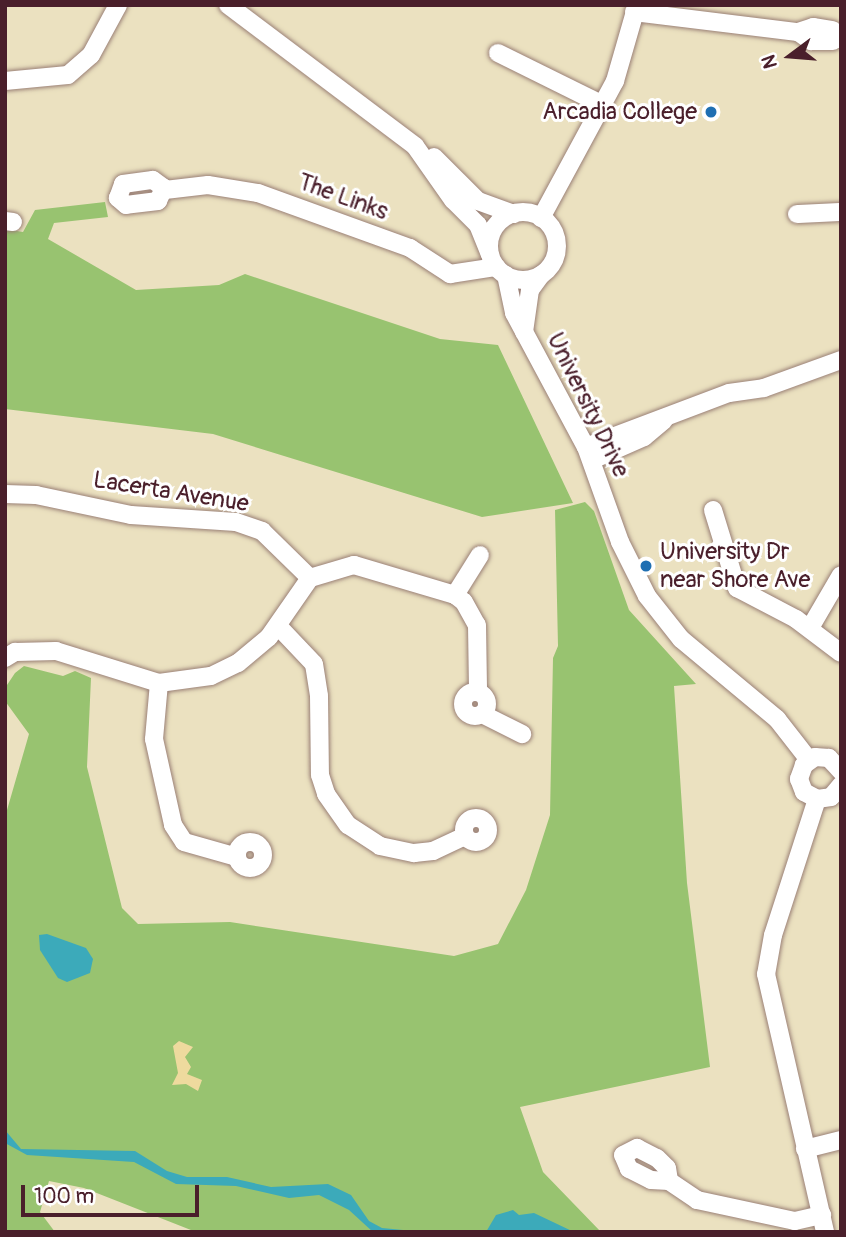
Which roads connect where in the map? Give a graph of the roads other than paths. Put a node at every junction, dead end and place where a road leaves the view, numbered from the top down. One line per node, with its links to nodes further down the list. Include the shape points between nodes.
1 (118, 5): 6 (street)
2 (132, 5): 6 (street)
3 (228, 5): 16 (street, University Drive, via 415,146 453,200 478,225)
4 (238, 5): 13 (street, via 400,124 478,201)
5 (635, 8): 7 (street, via 797,32 811,41); 10 (street, via 615,81)
6 (111, 25): 9 (street, via 91,55 68,75)
7 (837, 35)
8 (498, 53): 10 (street)
9 (5, 81)
10 (603, 105): 15 (street)
11 (165, 190): 16 (street, The Links, via 208,186 258,193 410,248 450,274)
12 (841, 212): 14 (street)
13 (514, 214): 15 (street); 16 (street, via 497,225)
14 (797, 214)
15 (541, 218): 17 (street, via 555,235 557,246 550,268)
16 (497, 265): 17 (street, via 523,281); 18 (street, University Drive)
17 (541, 275): 18 (street, University Drive, via 530,290)
18 (524, 332): 20 (street, University Drive)
19 (841, 360): 20 (street, via 764,388 729,393 664,420 644,437)
20 (589, 454): 33 (street, University Drive, via 633,572 663,618 721,676 777,719)
21 (5, 494): 25 (street, Lacerta Avenue, via 46,496 131,514 236,522 261,531)
22 (713, 510): 28 (street, via 737,588)
23 (480, 555): 26 (street)
24 (841, 575): 28 (street)
25 (310, 578): 26 (street, via 354,565); 27 (street)
26 (455, 596): 32 (street, via 471,609 477,625 478,692 467,695 463,705 470,715 482,714)
27 (278, 626): 31 (street, via 256,650 224,671); 37 (street, via 314,664 320,775 326,794 348,825 380,846 414,853 433,851)
28 (810, 628): 29 (street)
29 (841, 653)
30 (5, 658): 31 (street, via 15,652 56,651)
31 (159, 683): 38 (street, via 155,739 173,825 184,842)
32 (522, 734)
33 (809, 760): 34 (street, via 829,758); 36 (street, via 799,779 804,792)
34 (841, 771)
35 (841, 786): 36 (street, via 831,797)
36 (817, 799): 40 (street, via 773,935 766,974)
37 (465, 836)
38 (237, 857)
39 (841, 1140): 40 (street)
40 (805, 1149): 42 (street)
41 (668, 1181): 42 (street, via 689,1198)
42 (824, 1223)

